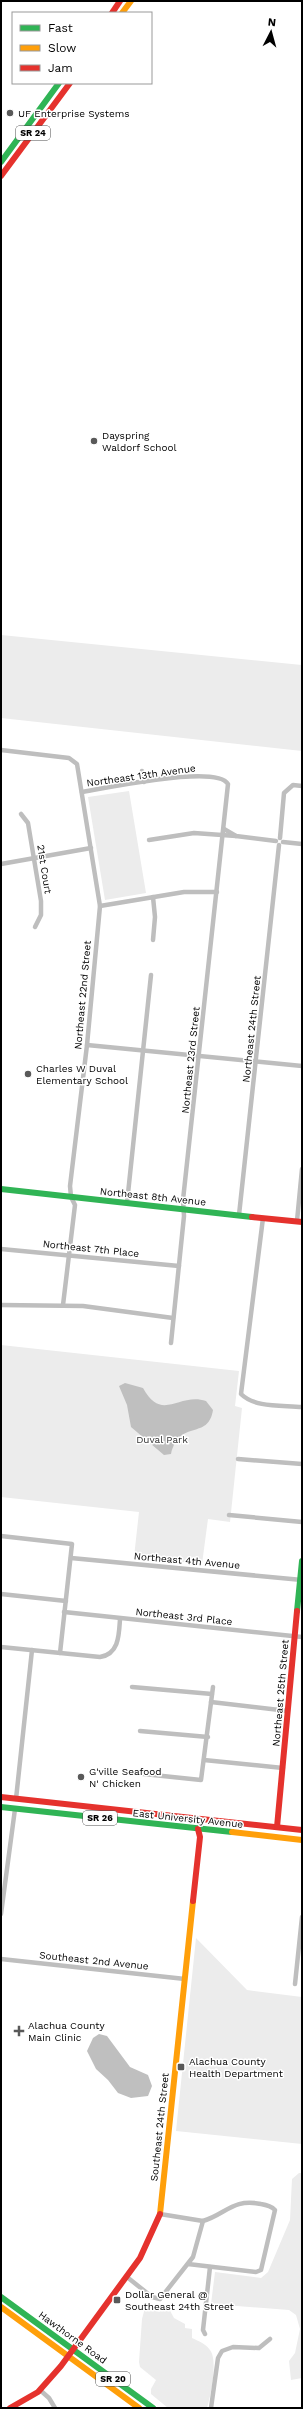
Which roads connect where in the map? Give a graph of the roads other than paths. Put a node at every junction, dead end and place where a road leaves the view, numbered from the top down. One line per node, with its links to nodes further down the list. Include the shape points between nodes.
1 (120, 1): 3 (main road)
2 (131, 1): 4 (main road)
3 (113, 12)
4 (123, 12)
5 (59, 84): 7 (main road, SR 24)
6 (69, 84): 8 (main road, SR 24)
7 (1, 162)
8 (1, 176)
9 (1, 750): 14 (street, Northeast 22nd Street, via 74,760 78,764)
10 (142, 771): 12 (street)
11 (226, 780): 12 (street, Northeast 13th Avenue, via 213,776 189,776); 16 (street, Northeast 23rd Street, via 228,789)
12 (144, 782): 14 (street, Northeast 13th Avenue)
13 (302, 786): 20 (street, Northeast 24th Street, via 293,786 284,793)
14 (82, 792): 22 (street, Northeast 22nd Street)
15 (21, 814): 23 (street, 21st Court, via 28,823)
16 (224, 829): 17 (street); 18 (street, Northeast 23rd Street)
17 (236, 836): 18 (street); 20 (street)
18 (223, 837): 19 (street, via 194,834); 25 (street, Northeast 23rd Street)
19 (149, 840)
20 (280, 841): 21 (street); 34 (street, Northeast 24th Street)
21 (302, 844)
22 (91, 848): 23 (street); 27 (street, Northeast 22nd Street)
23 (35, 857): 24 (street); 28 (street, 21st Court, via 41,915)
24 (1, 864)
25 (217, 892): 26 (street, via 199,891); 33 (street, Northeast 23rd Street)
26 (152, 898): 27 (street); 29 (street, via 156,923)
27 (100, 906): 31 (street, Northeast 22nd Street)
28 (35, 927)
29 (153, 940)
30 (151, 975): 32 (street)
31 (87, 1045): 32 (street); 38 (street, Northeast 22nd Street)
32 (144, 1050): 33 (street); 39 (street)
33 (199, 1056): 34 (street); 40 (street, Northeast 23rd Street)
34 (257, 1062): 35 (street); 41 (street, Northeast 24th Street)
35 (302, 1066)
36 (302, 1170): 43 (street)
37 (1, 1189): 38 (main road, Northeast 8th Avenue)
38 (71, 1197): 39 (main road, Northeast 8th Avenue); 45 (street, Northeast 22nd Street, via 75,1205)
39 (127, 1203): 40 (main road, Northeast 8th Avenue)
40 (184, 1209): 41 (main road, Northeast 8th Avenue); 46 (street, Northeast 23rd Street)
41 (239, 1215): 42 (main road, Northeast 8th Avenue)
42 (263, 1218): 43 (main road, Northeast 8th Avenue); 51 (street, via 241,1394 255,1403)
43 (299, 1221)
44 (1, 1249): 45 (street, Northeast 7th Place)
45 (68, 1255): 46 (street, Northeast 7th Place); 48 (street, Northeast 22nd Street)
46 (179, 1266): 49 (street, Northeast 23rd Street)
47 (1, 1305): 48 (street)
48 (63, 1306): 49 (street, via 83,1306)
49 (174, 1318): 50 (street, Northeast 23rd Street)
50 (171, 1343)
51 (302, 1407)
52 (238, 1459): 53 (street)
53 (302, 1464)
54 (229, 1515): 55 (street)
55 (302, 1522)
56 (1, 1536): 57 (street, via 72,1544)
57 (70, 1558): 59 (street, Northeast 4th Avenue); 61 (street)
58 (302, 1561): 59 (main road, Northeast 25th Street)
59 (301, 1580): 64 (main road, Northeast 25th Street)
60 (1, 1594): 61 (street)
61 (66, 1601): 62 (street)
62 (64, 1612): 63 (street, Northeast 3rd Place); 68 (street)
63 (120, 1619): 64 (street, Northeast 3rd Place); 68 (street, via 116,1646 107,1656)
64 (295, 1636): 65 (street, Northeast 3rd Place); 73 (main road, Northeast 25th Street)
65 (302, 1637)
66 (1, 1647): 67 (street)
67 (32, 1650): 68 (street); 80 (street)
68 (60, 1653)
69 (132, 1687): 71 (street)
70 (213, 1687): 71 (street)
71 (212, 1694): 72 (street)
72 (211, 1702): 73 (street); 75 (street)
73 (288, 1711): 77 (main road, Northeast 25th Street)
74 (140, 1731): 75 (street)
75 (208, 1737): 76 (street)
76 (204, 1760): 77 (street); 78 (street, via 201,1780)
77 (283, 1768): 86 (main road, Northeast 25th Street)
78 (134, 1773)
79 (1, 1797): 80 (main road, East University Avenue / SR 26)
80 (16, 1799): 82 (main road); 83 (main road, East University Avenue / SR 26)
81 (1, 1807): 82 (main road, East University Avenue / SR 26)
82 (15, 1809): 85 (main road, East University Avenue / SR 26); 91 (street)
83 (123, 1810): 84 (main road, East University Avenue / SR 26); 85 (main road)
84 (196, 1818): 86 (main road, East University Avenue / SR 26); 87 (main road, Southeast 24th Street)
85 (121, 1820): 87 (main road, East University Avenue / SR 26)
86 (277, 1827): 88 (main road, East University Avenue / SR 26); 89 (main road, Northeast 25th Street)
87 (198, 1829): 89 (main road, East University Avenue / SR 26); 94 (main road, Southeast 24th Street, via 199,1845)
88 (302, 1830)
89 (276, 1838): 90 (main road, East University Avenue / SR 26)
90 (302, 1840)
91 (1, 1914)
92 (302, 1917): 95 (street)
93 (1, 1959): 94 (street, Southeast 2nd Avenue)
94 (185, 1978): 96 (main road, Southeast 24th Street)
95 (295, 1984)
96 (160, 2214): 97 (street); 100 (main road, Southeast 24th Street, via 150,2242)
97 (203, 2221): 98 (street, via 196,2251); 99 (street, via 215,2217 231,2205 244,2202 268,2205 275,2210 262,2269 256,2272)
98 (188, 2264): 99 (street); 100 (street, via 160,2299 152,2297)
99 (210, 2267): 103 (street, via 203,2330)
100 (127, 2277): 105 (main road, Southeast 24th Street)
101 (1, 2297): 105 (main road, Hawthorne Road / SR 20)
102 (1, 2307): 106 (main road, Hawthorne Road / SR 20)
103 (205, 2334)
104 (270, 2339): 112 (street, via 259,2348 233,2347 222,2351 218,2358)
105 (73, 2349): 106 (main road, Southeast 24th Street); 111 (main road, Hawthorne Road / SR 20)
106 (68, 2357): 107 (main road, Southeast 24th Street); 110 (main road, Hawthorne Road / SR 20)
107 (40, 2390): 108 (main road, Southeast 24th Street, via 24,2402); 109 (street)
108 (10, 2408)
109 (55, 2408)
110 (139, 2408)
111 (153, 2408)
112 (211, 2408)

